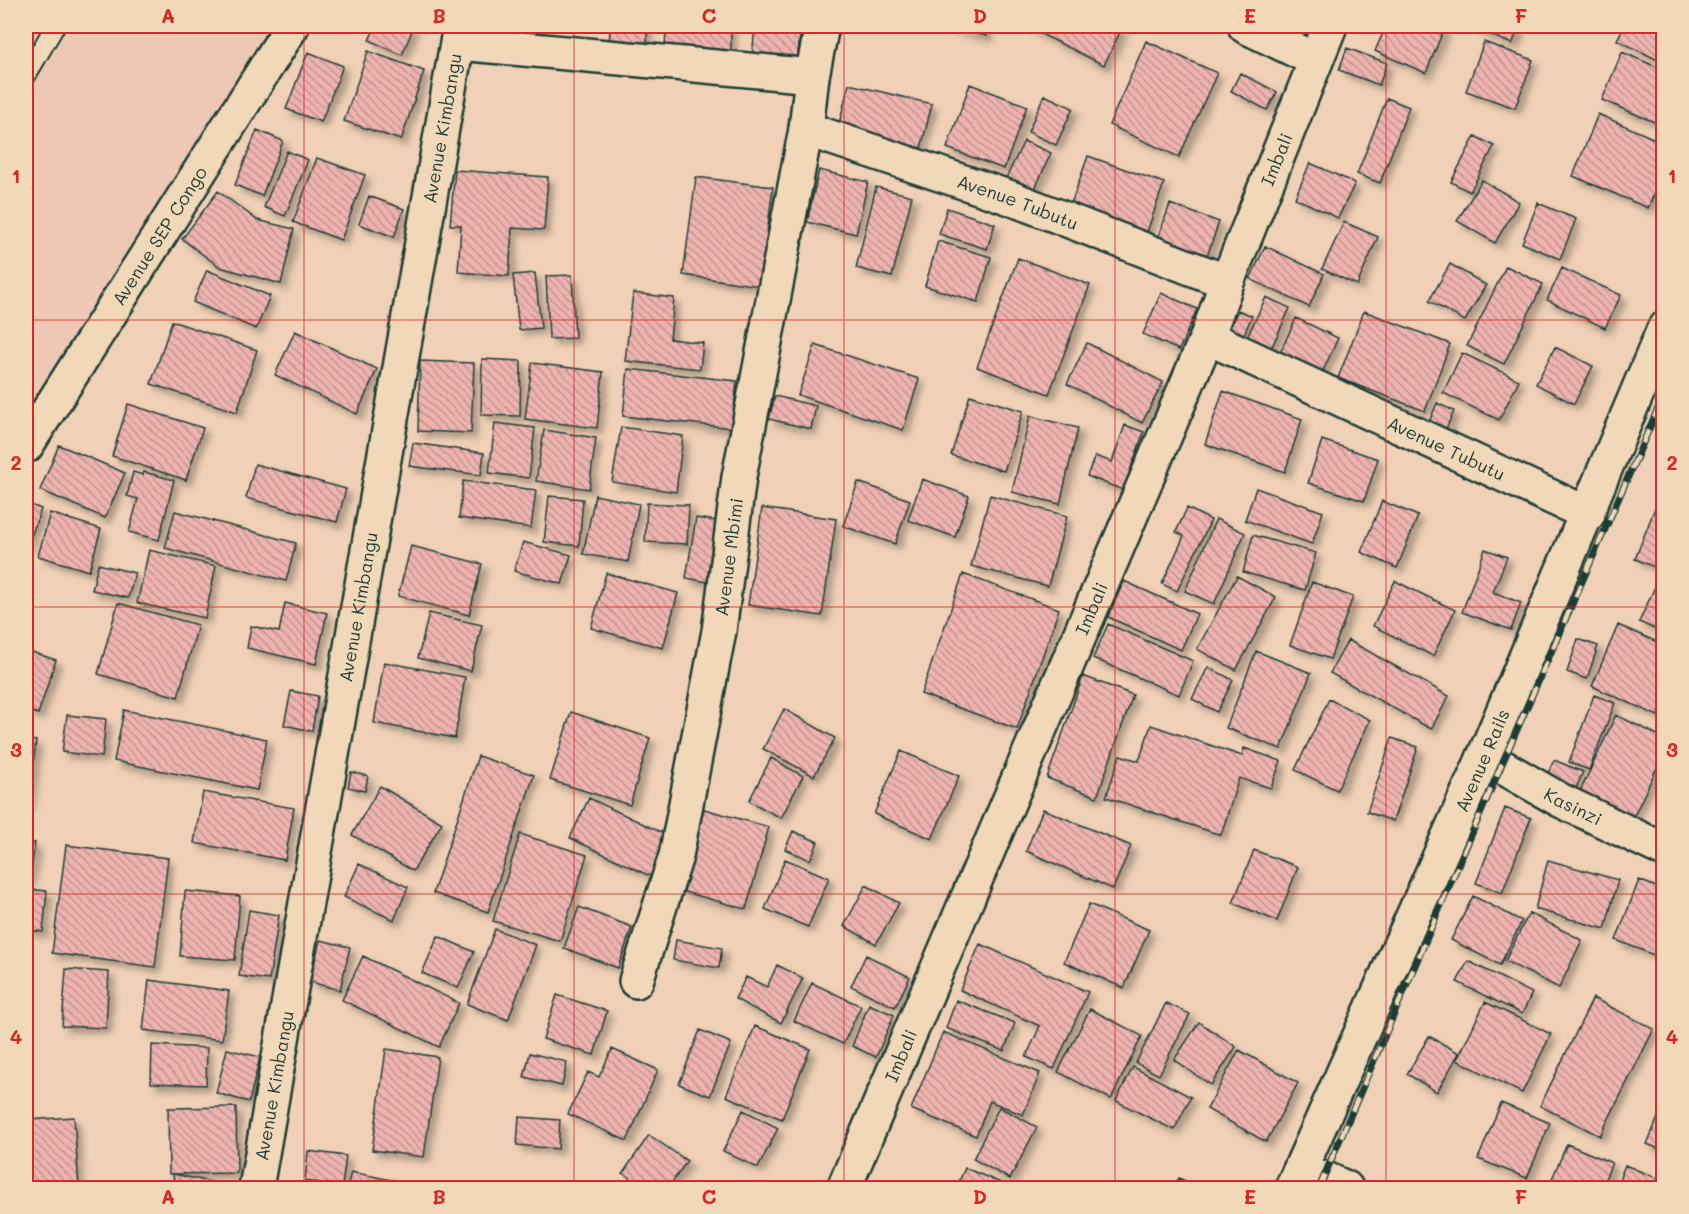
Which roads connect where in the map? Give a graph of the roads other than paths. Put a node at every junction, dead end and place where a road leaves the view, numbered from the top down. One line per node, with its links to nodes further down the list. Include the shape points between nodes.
1 (55, 26): 8 (lane)
2 (292, 26): 14 (street, Avenue SEP Congo)
3 (822, 26): 9 (street, Avenue Mbimi)
4 (1245, 26): 7 (street)
5 (1329, 26): 7 (street, Imbali)
6 (459, 34): 9 (street); 20 (street, Avenue Kimbangu)
7 (1316, 60): 11 (street, Imbali)
8 (26, 76)
9 (812, 76): 10 (street, Avenue Mbimi)
10 (806, 129): 11 (street, Avenue Tubutu, via 1008,196); 18 (street, Avenue Mbimi, via 739,477 718,632 676,856)
11 (1227, 282): 13 (street, Imbali)
12 (1664, 329): 15 (street, Avenue Rails)
13 (1207, 337): 15 (street, Avenue Tubutu); 21 (street, Imbali)
14 (26, 446)
15 (1588, 514): 16 (street, Avenue Rails)
16 (1484, 759): 17 (street, Kasinzi); 19 (street, Avenue Rails)
17 (1664, 850)
18 (636, 981)
19 (1296, 1181): 22 (street, via 1324,1178)
20 (256, 1188)
21 (844, 1188)
22 (1346, 1188)

